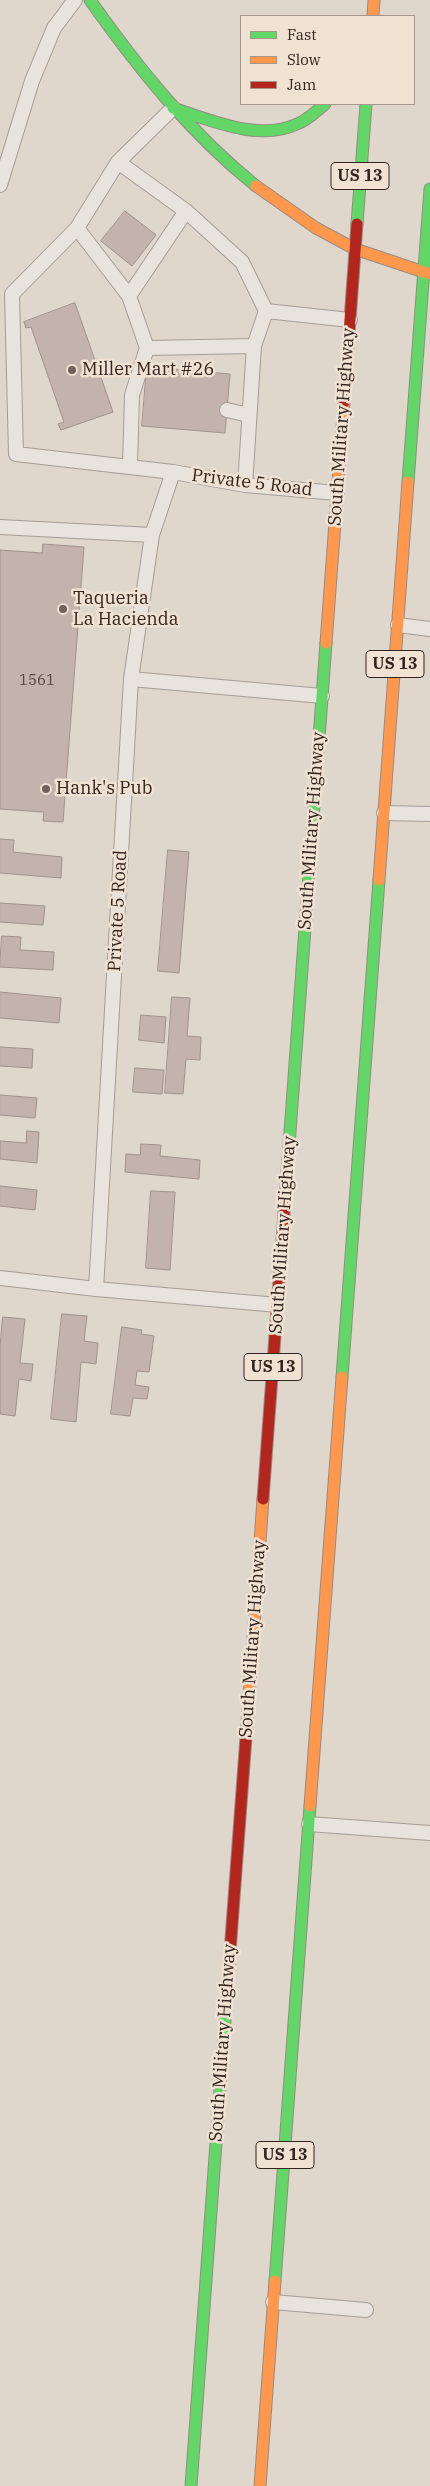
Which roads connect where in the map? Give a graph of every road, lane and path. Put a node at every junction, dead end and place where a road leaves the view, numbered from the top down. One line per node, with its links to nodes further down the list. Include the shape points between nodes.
1 (75, 0): 9 (lane, via 54,28 32,81)
2 (90, 0): 7 (main road)
3 (374, 0): 4 (main road)
4 (373, 15)
5 (324, 105): 7 (main road, via 290,127 274,129 237,127)
6 (366, 105): 13 (main road, South Military Highway / US 13)
7 (173, 108): 8 (lane); 13 (main road, via 194,131 256,185 302,218)
8 (118, 162): 11 (lane); 12 (lane)
9 (0, 185)
10 (430, 188): 14 (main road, US 13)
11 (186, 212): 15 (lane); 16 (lane, via 242,262)
12 (77, 228): 15 (lane); 24 (lane, via 12,294 16,454)
13 (355, 249): 14 (main road); 17 (main road, South Military Highway / US 13)
14 (427, 273): 23 (main road, US 13)
15 (129, 296): 19 (lane)
16 (266, 311): 17 (lane); 18 (lane)
17 (350, 320): 27 (main road, South Military Highway / US 13)
18 (254, 346): 19 (lane); 21 (lane)
19 (147, 348): 24 (lane)
20 (227, 410): 21 (lane)
21 (248, 415): 26 (lane)
22 (425, 431): 23 (main road)
23 (410, 455): 30 (main road, US 13)
24 (130, 466): 25 (lane)
25 (173, 472): 26 (lane, Private 5 Road); 29 (lane, Private 5 Road)
26 (245, 485): 27 (lane, Private 5 Road)
27 (337, 492): 33 (main road, South Military Highway / US 13)
28 (0, 527): 29 (lane)
29 (152, 535): 32 (lane, Private 5 Road)
30 (398, 625): 31 (lane); 34 (main road, US 13)
31 (430, 629)
32 (131, 679): 33 (lane); 37 (lane, Private 5 Road)
33 (322, 696): 38 (main road, South Military Highway / US 13)
34 (384, 813): 35 (lane); 39 (main road, US 13)
35 (430, 814)
36 (0, 1278): 37 (lane)
37 (96, 1289): 38 (lane)
38 (278, 1304): 43 (main road, South Military Highway / US 13)
39 (309, 1824): 40 (lane); 41 (main road, US 13)
40 (430, 1833)
41 (274, 2302): 42 (lane); 44 (main road, US 13)
42 (366, 2310)
43 (191, 2486)
44 (260, 2486)

